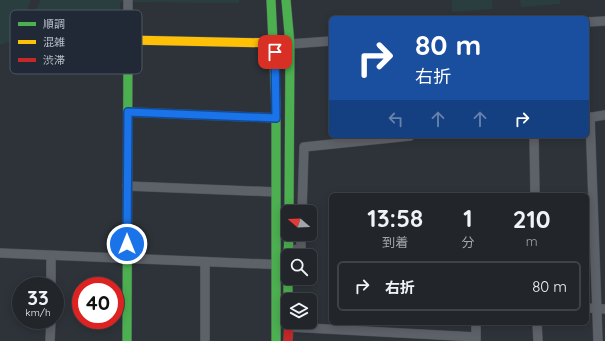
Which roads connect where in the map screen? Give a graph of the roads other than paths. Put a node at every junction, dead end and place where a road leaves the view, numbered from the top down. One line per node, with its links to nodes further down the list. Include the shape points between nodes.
1 (271, 0): 7 (street)
2 (286, 0): 8 (street)
3 (605, 21): 4 (street)
4 (589, 22)
5 (142, 40): 7 (street)
6 (329, 41): 8 (street)
7 (274, 42): 13 (street)
8 (290, 44): 19 (street)
9 (128, 74): 10 (street)
10 (128, 112): 13 (street); 16 (street)
11 (605, 115): 12 (street)
12 (589, 117): 29 (street)
13 (276, 118): 17 (street)
14 (391, 138): 20 (street, via 304,147)
15 (534, 138): 18 (street)
16 (127, 186): 17 (street); 23 (street)
17 (276, 192): 25 (street)
18 (535, 193)
19 (290, 205)
20 (302, 205)
21 (0, 253): 22 (street)
22 (51, 256): 23 (street); 27 (street)
23 (127, 258): 24 (street); 37 (street)
24 (205, 262): 25 (street); 38 (street)
25 (276, 265): 26 (street); 39 (street)
26 (281, 265)
27 (51, 277)
28 (589, 308): 29 (street)
29 (602, 309): 42 (street)
30 (476, 325): 35 (street)
31 (537, 325): 41 (street)
32 (317, 327): 35 (street)
33 (50, 329): 36 (street)
34 (288, 329): 40 (street)
35 (476, 339)
36 (50, 341)
37 (127, 341)
38 (205, 341)
39 (276, 341)
40 (288, 341)
41 (538, 341)
42 (598, 341)

